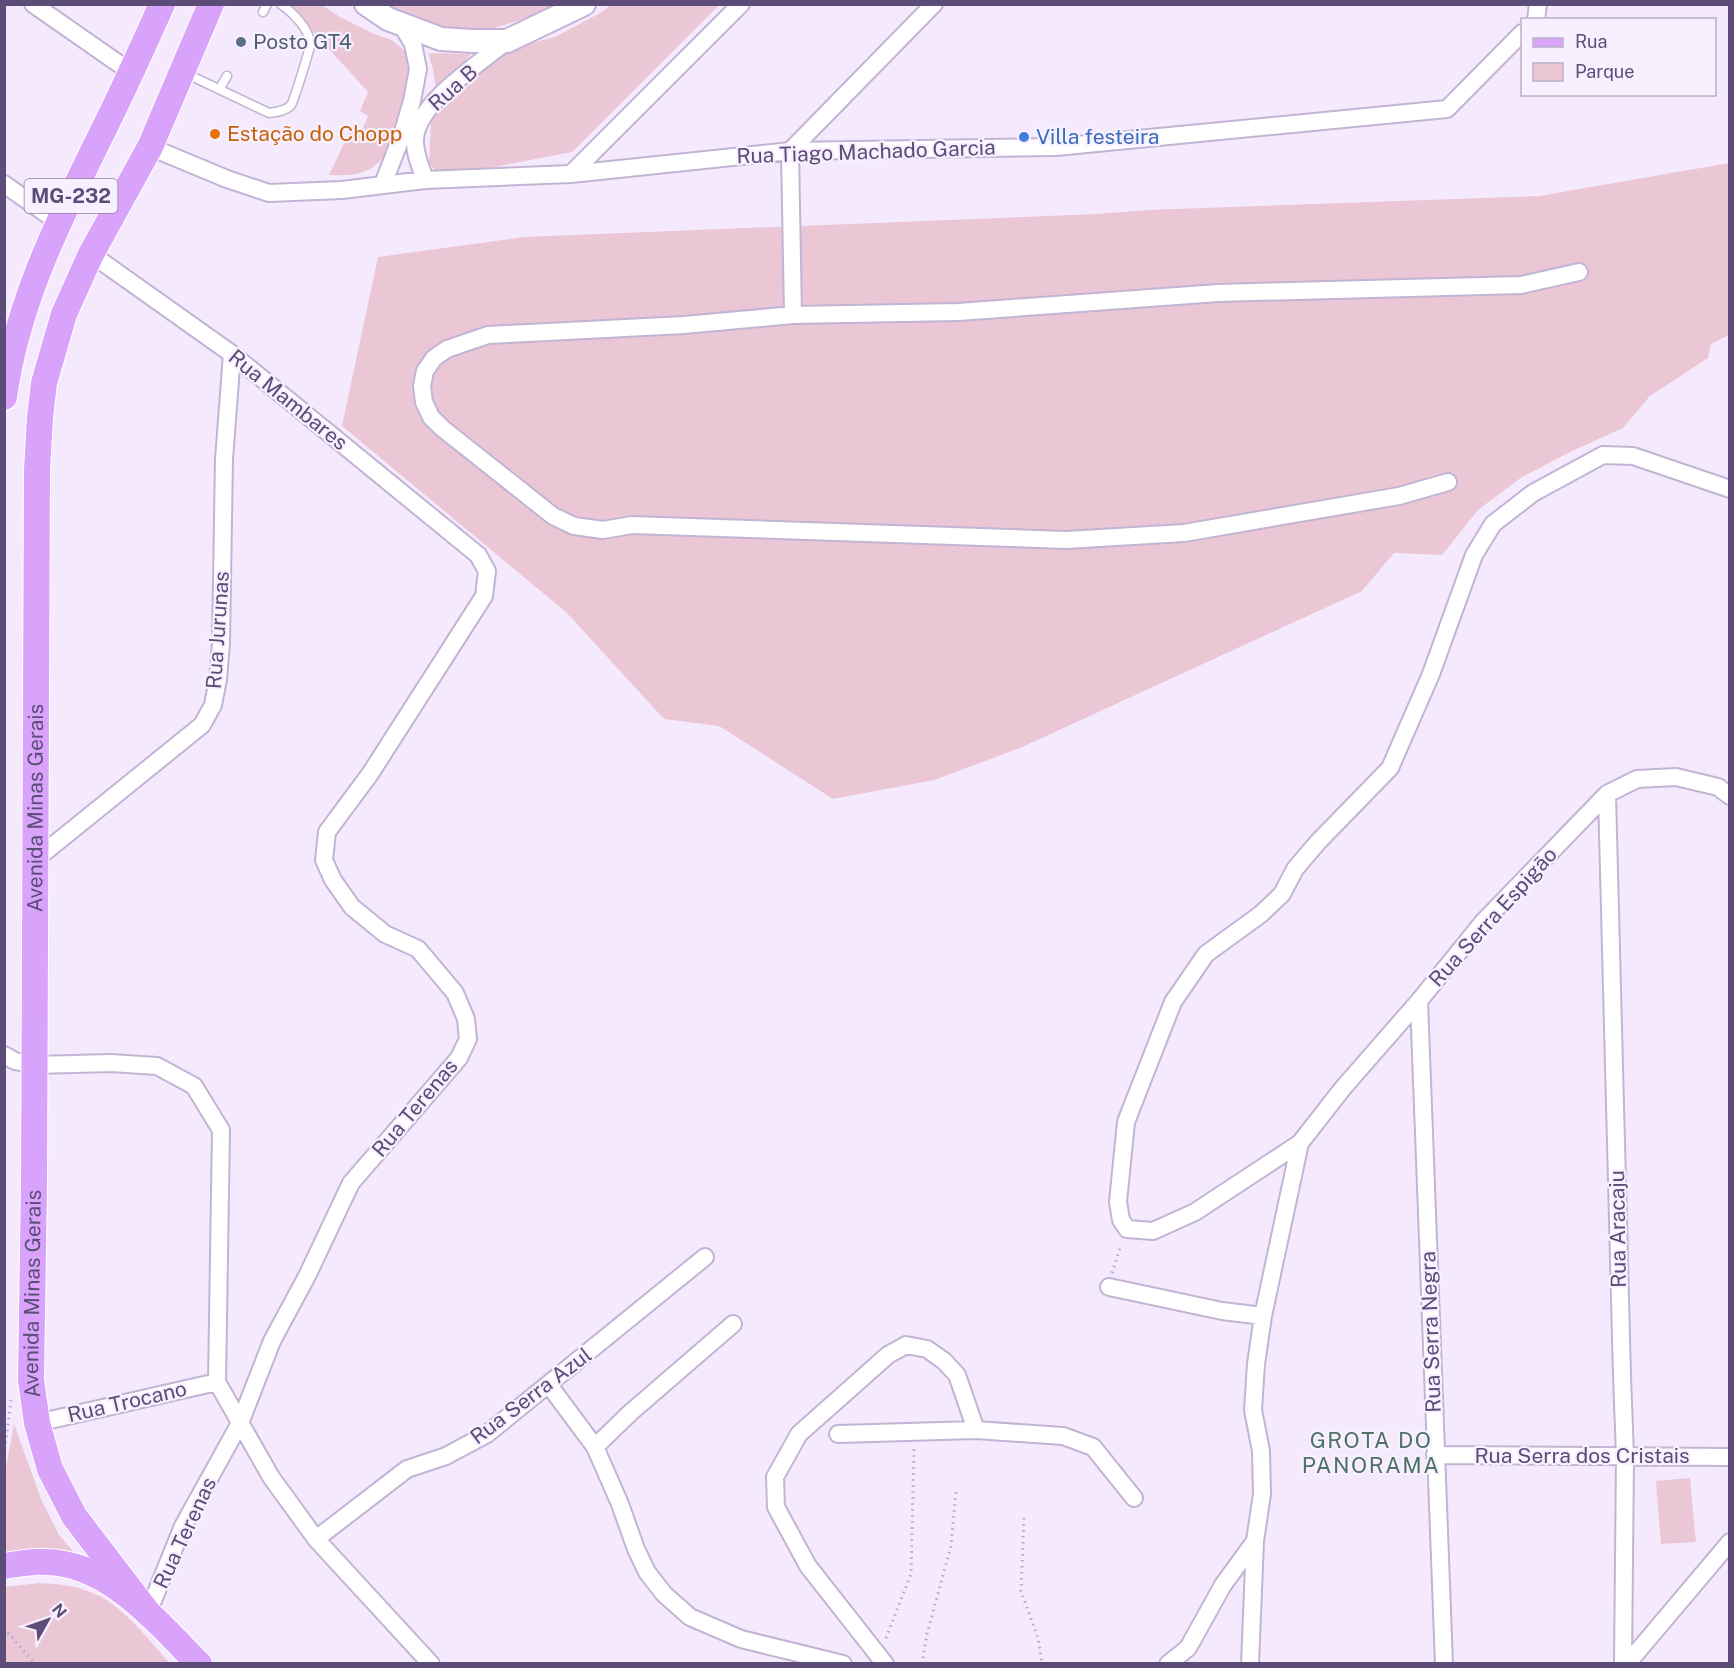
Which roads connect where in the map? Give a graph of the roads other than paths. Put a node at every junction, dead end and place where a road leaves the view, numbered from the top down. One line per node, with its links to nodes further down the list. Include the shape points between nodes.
1 (33, 4): 13 (street)
2 (162, 4): 13 (main road, MG-232)
3 (211, 4): 12 (main road, Avenida Minas Gerais / MG-232)
4 (281, 4): 15 (lane, via 304,28 310,45 291,105 269,113)
5 (366, 4): 9 (main road)
6 (584, 4): 11 (main road)
7 (741, 4): 18 (street)
8 (934, 4): 17 (street)
9 (401, 24): 11 (main road, via 441,39); 21 (street, Rua B, via 413,44 418,69 401,138)
10 (1521, 34): 17 (street, Rua Tiago Machado Garcia, via 1448,109 1056,147)
11 (507, 40): 19 (street, Rua B, via 427,109 417,125 414,140)
12 (182, 71): 15 (lane); 16 (main road, Avenida Minas Gerais / MG-232)
13 (132, 74): 22 (main road, MG-232)
14 (227, 76): 15 (lane)
15 (220, 88)
16 (150, 147): 21 (street, Rua Tiago Machado Garcia, via 269,193); 23 (main road, Avenida Minas Gerais / MG-232)
17 (790, 151): 18 (street, Rua Tiago Machado Garcia); 25 (street)
18 (571, 174): 19 (street, Rua Tiago Machado Garcia)
19 (425, 180): 21 (street, Rua Tiago Machado Garcia)
20 (4, 184): 22 (street)
21 (383, 184)
22 (58, 222): 27 (main road, MG-232, via 29,295)
23 (91, 254): 26 (street, Rua Mambares); 33 (main road, Avenida Minas Gerais / MG-232, via 64,314 44,383 40,417)
24 (1579, 272): 25 (street, via 1521,285 1218,292 958,312)
25 (793, 315): 28 (street, via 488,335 447,348 434,358 425,371 424,402 430,417 442,428 553,516 574,526 603,530 632,525 1066,540 1172,534 1399,496)
26 (232, 354): 30 (street, Rua Mambares); 33 (street, Rua Jurunas, via 224,459 221,643 213,705 202,725)
27 (4, 397)
28 (1448, 482)
29 (1730, 489): 37 (street, via 1633,456 1603,455 1533,493 1493,524 1474,555 1431,674 1390,768 1318,842 1295,869 1282,894 1261,915 1206,954 1173,1002 1126,1122 1118,1202 1121,1220 1127,1229 1153,1231 1196,1212)
30 (478, 555): 45 (street, Rua Terenas, via 488,571 484,596 370,774 327,832 324,860 352,907 385,934 418,949 441,975 455,993 466,1020 468,1039 459,1058 351,1183 272,1341)
31 (1607, 794): 32 (street, Rua Serra Espigão, via 1637,779 1676,777 1718,787); 34 (street, Rua Serra Espigão, via 1483,922); 50 (street, Rua Aracaju)
32 (1730, 796)
33 (35, 860): 36 (main road, Avenida Minas Gerais / MG-232)
34 (1419, 1001): 37 (street, Rua Serra Espigão, via 1342,1088); 49 (street, Rua Serra Negra)
35 (4, 1055): 36 (street)
36 (35, 1065): 42 (street, via 157,1066 194,1086 221,1130); 44 (main road, Avenida Minas Gerais / MG-232, via 31,1380)
37 (1300, 1143): 40 (street)
38 (705, 1257): 43 (street, Rua Serra Azul)
39 (1109, 1287): 40 (street)
40 (1263, 1316): 54 (street, via 1252,1410 1261,1451 1262,1494)
41 (733, 1324): 48 (street)
42 (217, 1382): 44 (street, Rua Trocano); 45 (street)
43 (549, 1385): 48 (street); 53 (street, Rua Serra Azul, via 487,1434 446,1456 407,1469)
44 (37, 1423): 57 (main road, Avenida Minas Gerais / MG-232, via 50,1469 74,1516)
45 (240, 1423): 53 (street, via 271,1476); 57 (street, Rua Terenas, via 183,1526)
46 (976, 1430): 47 (street); 52 (street, via 1063,1436 1093,1447); 58 (street, via 957,1375 927,1349 906,1345 888,1355 799,1434 775,1477 776,1506 808,1566)
47 (838, 1434)
48 (595, 1447): 61 (street, via 647,1572 690,1617 741,1639)
49 (1435, 1455): 50 (street, Rua Serra dos Cristais); 64 (street, Rua Serra Negra)
50 (1625, 1456): 51 (street, Rua Serra dos Cristais); 65 (street, Rua Aracaju)
51 (1730, 1457)
52 (1134, 1498)
53 (316, 1539): 60 (street)
54 (1255, 1542): 62 (street, via 1224,1585 1188,1648); 63 (street)
55 (1730, 1542): 65 (street)
56 (4, 1566): 57 (main road, via 45,1562 84,1569 103,1577)
57 (148, 1614): 59 (main road, MG-232)
58 (882, 1660)
59 (199, 1664)
60 (431, 1664)
61 (843, 1664)
62 (1168, 1664)
63 (1250, 1664)
64 (1444, 1664)
65 (1625, 1664)

